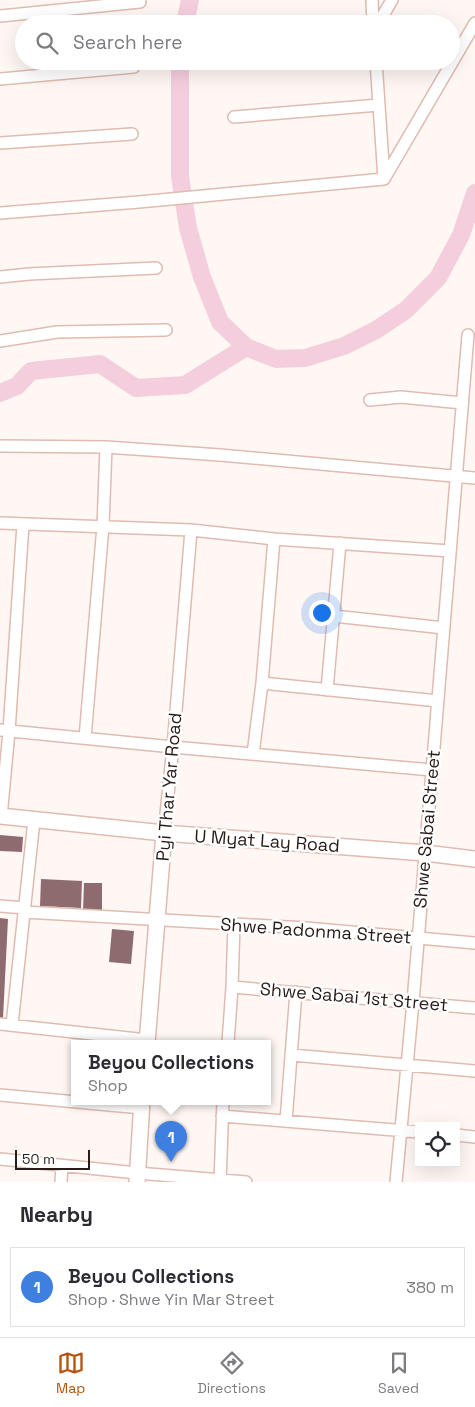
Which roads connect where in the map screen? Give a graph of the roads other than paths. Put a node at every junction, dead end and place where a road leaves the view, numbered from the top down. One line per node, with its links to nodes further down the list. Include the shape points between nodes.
1 (372, 0): 4 (street)
2 (392, 0): 5 (street)
3 (140, 2): 6 (street)
4 (373, 15)
5 (383, 15)
6 (0, 16)
7 (475, 23): 8 (street)
8 (460, 49)
9 (100, 70): 12 (street)
10 (377, 70): 13 (street)
11 (448, 70): 17 (street)
12 (0, 79)
13 (379, 105): 14 (street); 17 (street)
14 (234, 117)
15 (132, 134): 16 (street)
16 (0, 143)
17 (384, 179): 18 (street)
18 (0, 213)
19 (156, 268): 20 (street)
20 (0, 277)
21 (166, 330): 23 (street, via 57,332)
22 (468, 335): 25 (street, Shwe Sabai Street)
23 (0, 341)
24 (370, 400): 25 (street, via 401,397)
25 (462, 402): 28 (street, Shwe Sabai Street)
26 (0, 446): 27 (street)
27 (106, 448): 28 (street); 32 (street)
28 (457, 476): 29 (street); 36 (street, Shwe Sabai Street)
29 (475, 478)
30 (0, 523): 31 (street)
31 (23, 524): 32 (street); 42 (street)
32 (103, 526): 33 (street); 43 (street)
33 (190, 530): 34 (street); 44 (street, Pyi Thar Yar Road)
34 (274, 539): 35 (street); 39 (street)
35 (340, 544): 36 (street); 37 (street)
36 (450, 551): 38 (street, Shwe Sabai Street)
37 (334, 616): 38 (street); 40 (street)
38 (444, 628): 41 (street, Shwe Sabai Street)
39 (262, 683): 40 (street); 45 (street)
40 (327, 690): 41 (street)
41 (438, 701): 46 (street, Shwe Sabai Street)
42 (5, 730): 43 (street); 47 (street)
43 (85, 738): 44 (street)
44 (173, 747): 45 (street); 49 (street, Pyi Thar Yar Road)
45 (253, 754): 46 (street)
46 (432, 770): 50 (street, Shwe Sabai Street)
47 (0, 816): 48 (main road, U Myat Lay Road)
48 (34, 820): 49 (main road, U Myat Lay Road); 53 (street)
49 (164, 833): 50 (main road, U Myat Lay Road); 54 (main road, Pyi Thar Yar Road)
50 (425, 853): 51 (main road, U Myat Lay Road); 56 (street, Shwe Sabai Street)
51 (475, 859)
52 (0, 906): 53 (street, Shwe Padonma Street)
53 (24, 910): 54 (street, Shwe Padonma Street); 63 (street)
54 (157, 920): 55 (street, Shwe Padonma Street); 65 (main road, Pyi Thar Yar Road)
55 (234, 924): 56 (street, Shwe Padonma Street); 58 (street)
56 (418, 938): 57 (street, Shwe Padonma Street); 60 (street, Shwe Sabai Street)
57 (475, 943)
58 (232, 987): 59 (street, Shwe Sabai 1st Street); 66 (street)
59 (296, 992): 60 (street, Shwe Sabai 1st Street); 67 (street)
60 (413, 1002): 61 (street, Shwe Sabai 1st Street); 68 (street, Shwe Sabai Street)
61 (475, 1008)
62 (0, 1024): 63 (street)
63 (12, 1024): 64 (street)
64 (139, 1040)
65 (147, 1040)
66 (228, 1040)
67 (292, 1055): 68 (street); 75 (street)
68 (407, 1065): 69 (street); 76 (street, Shwe Sabai Street)
69 (475, 1071)
70 (0, 1095): 71 (street)
71 (71, 1100)
72 (142, 1105): 82 (main road)
73 (223, 1105): 74 (street)
74 (222, 1116): 75 (street); 83 (street)
75 (286, 1121): 76 (street)
76 (400, 1130): 77 (street); 86 (street, Shwe Sabai Street)
77 (415, 1132)
78 (460, 1135): 79 (street)
79 (475, 1137)
80 (0, 1159): 81 (street)
81 (62, 1166): 82 (street); 84 (street)
82 (137, 1178): 83 (street)
83 (220, 1181): 85 (street)
84 (62, 1182)
85 (246, 1182)
86 (396, 1182)

